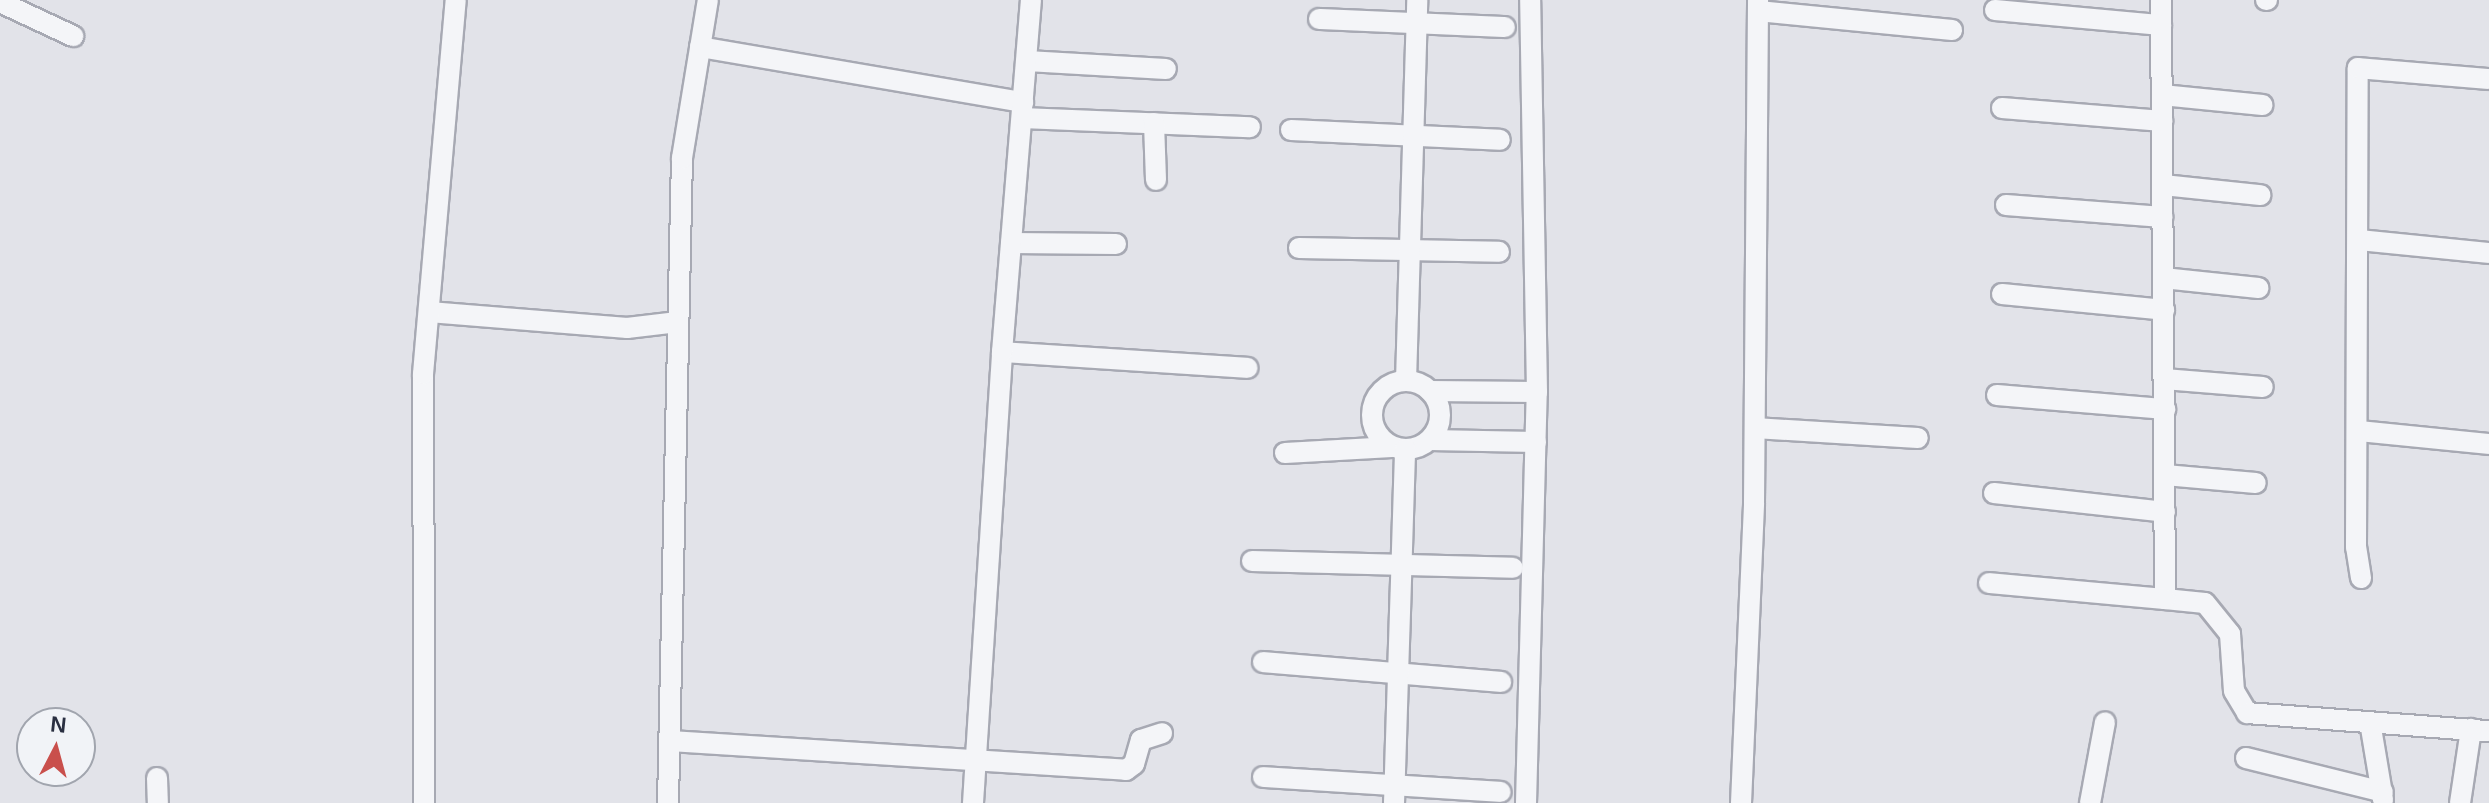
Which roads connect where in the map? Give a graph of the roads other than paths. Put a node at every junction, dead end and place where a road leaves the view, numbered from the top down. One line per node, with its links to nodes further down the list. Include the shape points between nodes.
1 (456, 0): 46 (street)
2 (708, 0): 16 (street)
3 (1031, 0): 17 (street)
4 (1417, 0): 11 (street)
5 (1530, 0): 54 (street)
6 (2161, 0): 12 (street)
7 (0, 2): 15 (street)
8 (1758, 5): 14 (street); 57 (street)
9 (1995, 10): 12 (street)
10 (1319, 19): 11 (street)
11 (1417, 21): 13 (street); 28 (street)
12 (2161, 25): 20 (street)
13 (1505, 27)
14 (1952, 30)
15 (73, 36)
16 (700, 47): 23 (street); 47 (street, via 682,158)
17 (1027, 61): 18 (street); 23 (street)
18 (1166, 69)
19 (2489, 79): 35 (street, via 2358,68)
20 (2162, 95): 21 (street); 24 (street)
21 (2263, 105)
22 (2002, 108): 24 (street)
23 (1022, 110): 25 (street); 36 (street)
24 (2162, 121): 31 (street)
25 (1154, 123): 26 (street); 30 (street)
26 (1250, 127)
27 (1291, 130): 28 (street)
28 (1413, 138): 29 (street); 39 (street)
29 (1500, 140)
30 (1156, 180)
31 (2163, 185): 32 (street); 34 (street)
32 (2260, 195)
33 (2006, 205): 34 (street)
34 (2163, 217): 42 (street)
35 (2359, 240): 41 (street); 58 (street)
36 (1011, 243): 37 (street); 48 (street)
37 (1116, 244)
38 (1299, 248): 39 (street)
39 (1410, 252): 40 (street); 51 (street)
40 (1499, 252)
41 (2489, 253)
42 (2163, 278): 43 (street); 45 (street)
43 (2258, 288)
44 (2002, 294): 45 (street)
45 (2164, 310): 50 (street)
46 (429, 312): 47 (street, via 627,328); 91 (street, via 421,466)
47 (678, 322): 82 (street)
48 (1002, 352): 49 (street); 84 (street)
49 (1247, 368)
50 (2164, 379): 52 (street); 56 (street)
51 (1406, 381): 53 (street); 63 (street, via 1381,391 1374,402 1374,428)
52 (2263, 387)
53 (1430, 391): 54 (street); 60 (street, via 1440,416)
54 (1537, 392): 61 (street)
55 (1997, 395): 56 (street)
56 (2165, 409): 65 (street)
57 (1755, 428): 59 (street); 95 (street)
58 (2359, 431): 62 (street); 72 (street, via 2356,547)
59 (1918, 438)
60 (1430, 440): 61 (street); 63 (street)
61 (1536, 442): 94 (street)
62 (2489, 444)
63 (1399, 448): 64 (street); 70 (street)
64 (1285, 453)
65 (2165, 475): 66 (street); 68 (street)
66 (2256, 483)
67 (1994, 493): 68 (street)
68 (2165, 512): 74 (street)
69 (1252, 561): 70 (street)
70 (1402, 563): 71 (street); 76 (street)
71 (1513, 568)
72 (2361, 578)
73 (1989, 583): 74 (street)
74 (2165, 599): 79 (street, via 2205,603 2230,634 2234,691 2247,713)
75 (1263, 662): 76 (street)
76 (1398, 676): 77 (street); 88 (street)
77 (1501, 682)
78 (2105, 722): 96 (street)
79 (2370, 722): 80 (street); 89 (street)
80 (2480, 730): 97 (street)
81 (1162, 733): 84 (street, via 1141,740 1134,764 1126,770)
82 (670, 741): 84 (street); 92 (street)
83 (2246, 758): 89 (street)
84 (977, 764): 93 (street)
85 (1263, 777): 88 (street)
86 (157, 778): 90 (street)
87 (1501, 792): 88 (street)
88 (1395, 793)
89 (2383, 798)
90 (158, 803)
91 (424, 803)
92 (668, 803)
93 (973, 803)
94 (1526, 803)
95 (1741, 803)
96 (2090, 803)
97 (2460, 803)

